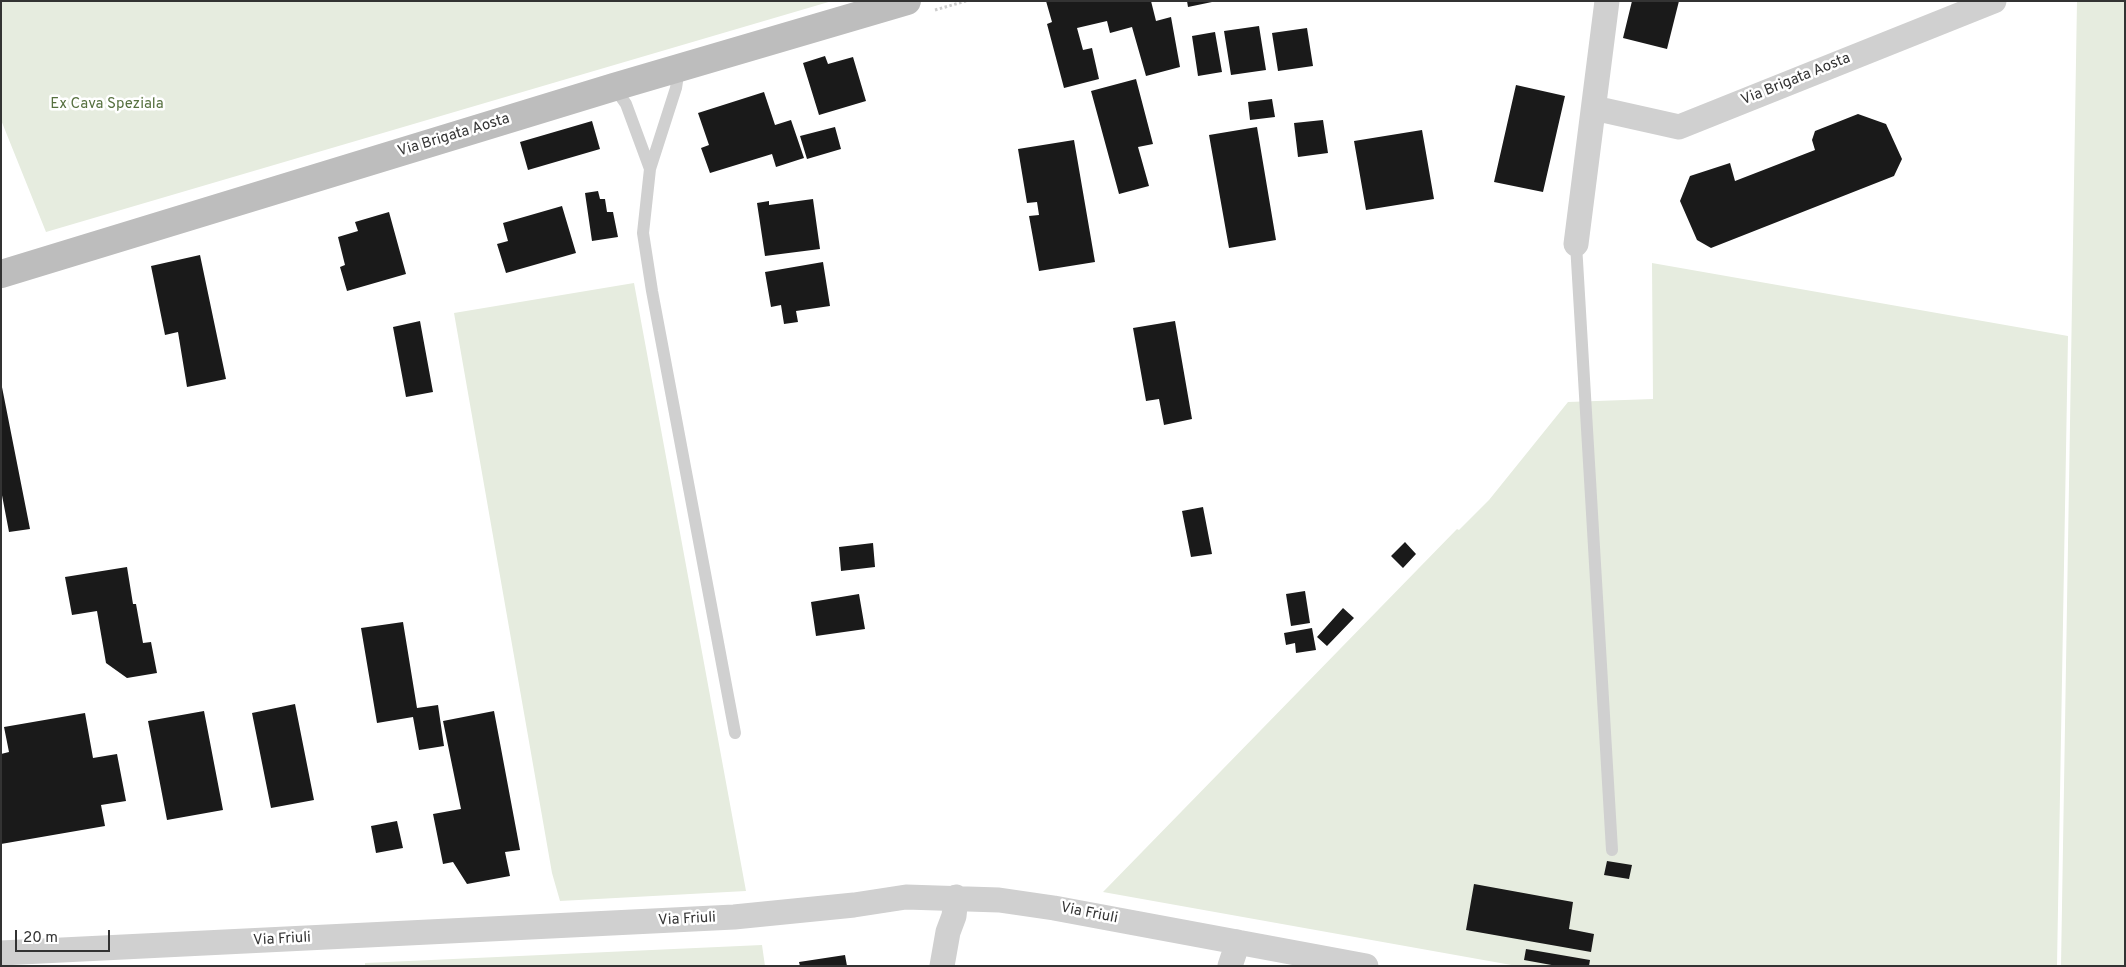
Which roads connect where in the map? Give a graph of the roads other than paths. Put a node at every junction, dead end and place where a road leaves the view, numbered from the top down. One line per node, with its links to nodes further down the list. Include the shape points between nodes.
1 (907, 1): 4 (street, Via Brigata Aosta)
2 (1607, 1): 6 (street)
3 (1994, 1): 6 (street, Via Brigata Aosta, via 1679,127)
4 (679, 68): 5 (street, Via Brigata Aosta); 7 (lane, via 676,88)
5 (614, 87): 7 (lane, via 626,104); 9 (street, Via Brigata Aosta)
6 (1594, 108): 8 (street)
7 (650, 169): 10 (lane, via 643,233)
8 (1576, 244): 11 (lane)
9 (1, 274)
10 (734, 733)
11 (1612, 850)
12 (956, 897): 13 (street, Via Friuli, via 1054,908); 14 (street, Via Friuli, via 906,896 854,905 734,917); 15 (street)
13 (1238, 942): 16 (street); 17 (street, Via Friuli)
14 (1, 953)
15 (942, 966)
16 (1230, 966)
17 (1366, 966)

